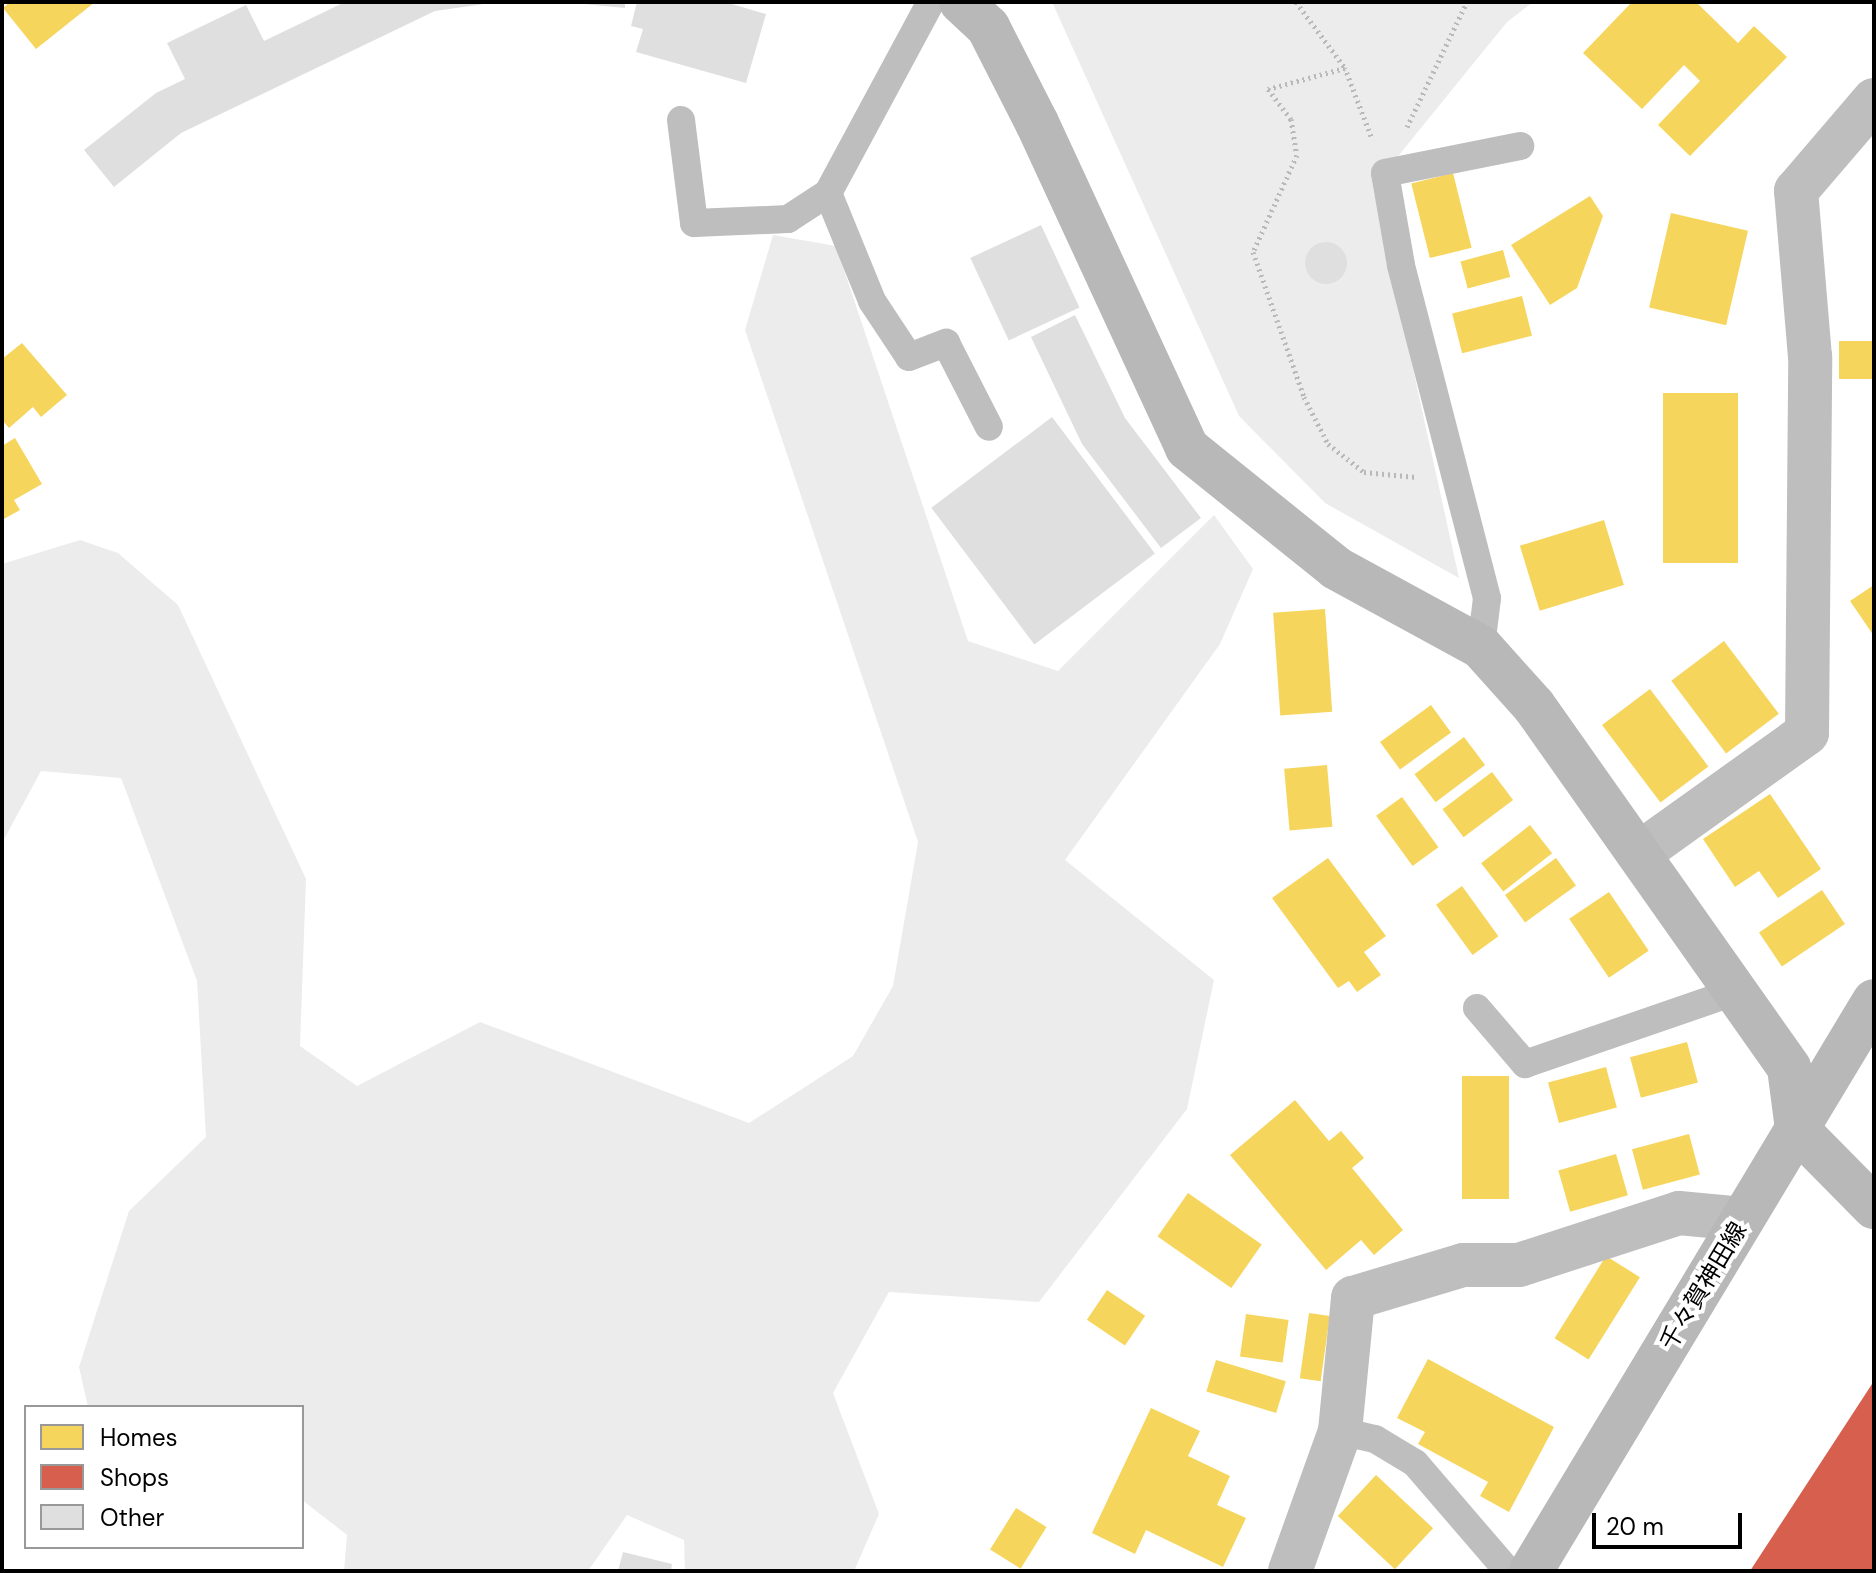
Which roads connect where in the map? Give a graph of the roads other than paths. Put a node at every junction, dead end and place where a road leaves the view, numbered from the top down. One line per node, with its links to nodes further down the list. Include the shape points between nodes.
1 (931, 2): 6 (lane)
2 (961, 2): 8 (street, via 988,27 1037,123 1187,448 1336,568)
3 (1874, 100): 9 (street, via 1796,191 1810,357 1807,733)
4 (681, 120): 6 (lane, via 694,223 788,219)
5 (1520, 146): 8 (lane, via 1385,173 1487,598)
6 (828, 193): 7 (lane, via 872,301 909,357 946,343)
7 (989, 427)
8 (1481, 647): 9 (street, via 1534,706)
9 (1641, 852): 10 (street)
10 (1737, 991): 12 (lane, via 1525,1064); 13 (street, via 1789,1068)
11 (1874, 1001): 13 (street, 千々賀神田線)
12 (1477, 1008)
13 (1797, 1129): 14 (street); 15 (street, 千々賀神田線)
14 (1874, 1206)
15 (1743, 1219): 16 (street, via 1679,1213 1519,1265 1463,1265 1353,1298); 19 (street, 千々賀神田線)
16 (1340, 1431): 17 (street); 18 (lane, via 1375,1439 1415,1463)
17 (1290, 1571)
18 (1508, 1571)
19 (1531, 1571)

